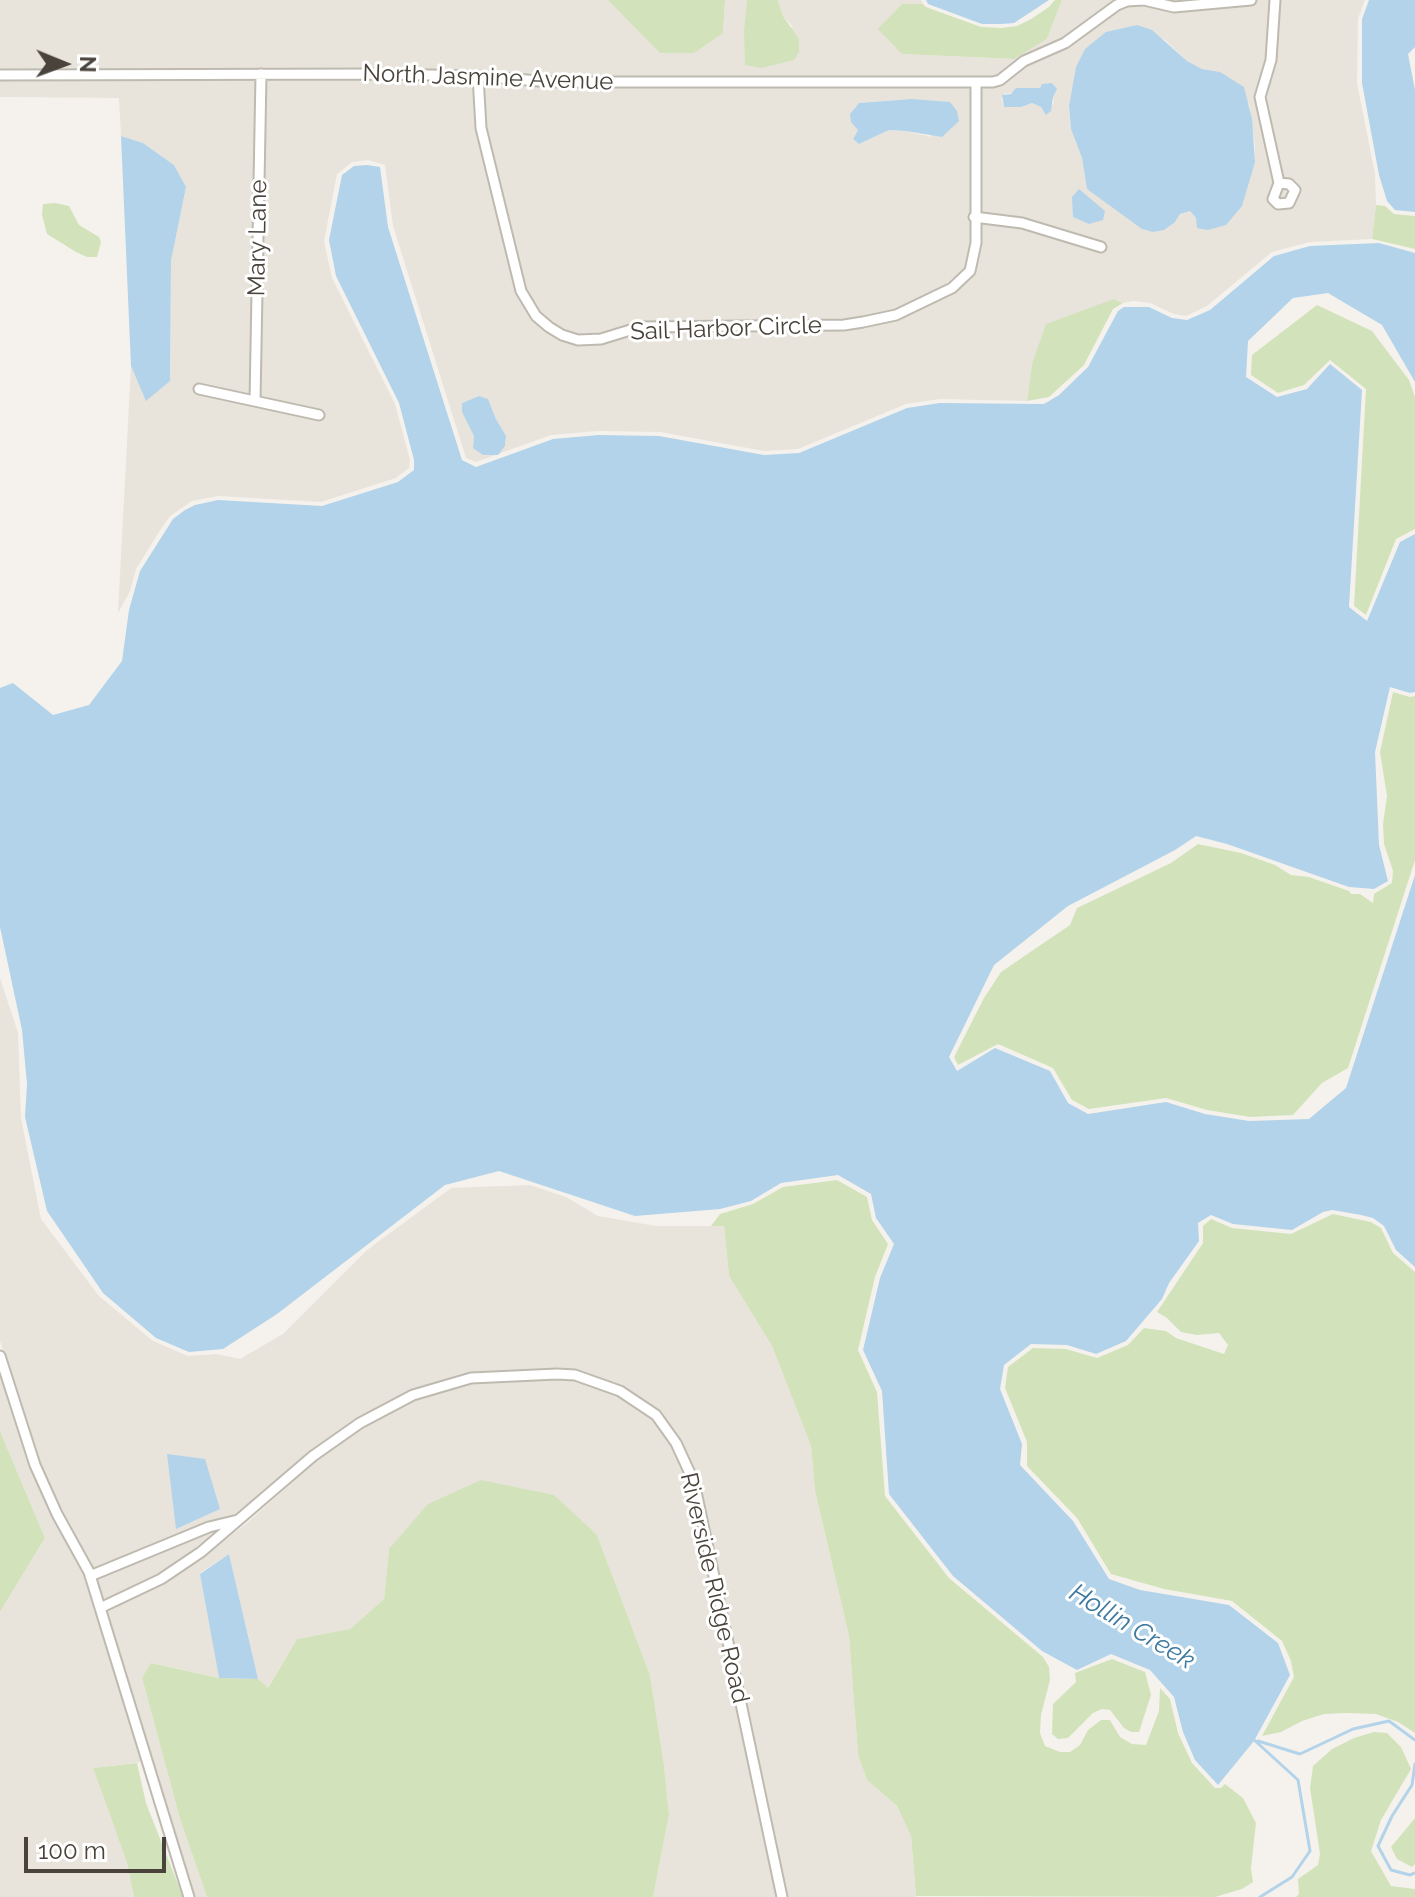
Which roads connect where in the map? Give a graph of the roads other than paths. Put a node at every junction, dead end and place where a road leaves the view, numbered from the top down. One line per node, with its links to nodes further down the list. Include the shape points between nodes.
1 (1144, 0): 2 (street, via 1174,7); 7 (street, North Jasmine Avenue, via 1117,5 1000,80)
2 (1251, 0)
3 (1275, 0): 8 (street, via 1271,60 1260,97)
4 (261, 74): 5 (street, North Jasmine Avenue); 6 (street, North Jasmine Avenue); 12 (street, Mary Lane)
5 (0, 75)
6 (478, 76): 7 (street, North Jasmine Avenue, via 551,82); 9 (street, Sail Harbor Circle, via 481,128 521,291 536,316 578,340 640,327 844,325 896,315 952,288 970,271)
7 (976, 82): 9 (street, Sail Harbor Circle)
8 (1279, 183)
9 (974, 217): 10 (street, via 1022,223)
10 (1101, 247)
11 (199, 389): 12 (street)
12 (255, 401): 13 (street)
13 (319, 415)
14 (0, 1356): 16 (street, via 35,1465)
15 (241, 1519): 16 (street, Riverside Ridge Road); 17 (street, Riverside Ridge Road, via 161,1579); 19 (street, Riverside Ridge Road, via 360,1423 413,1395 471,1378 575,1375 620,1391 656,1415 694,1482)
16 (90, 1576): 17 (street)
17 (100, 1608): 18 (street)
18 (189, 1897)
19 (782, 1897)

